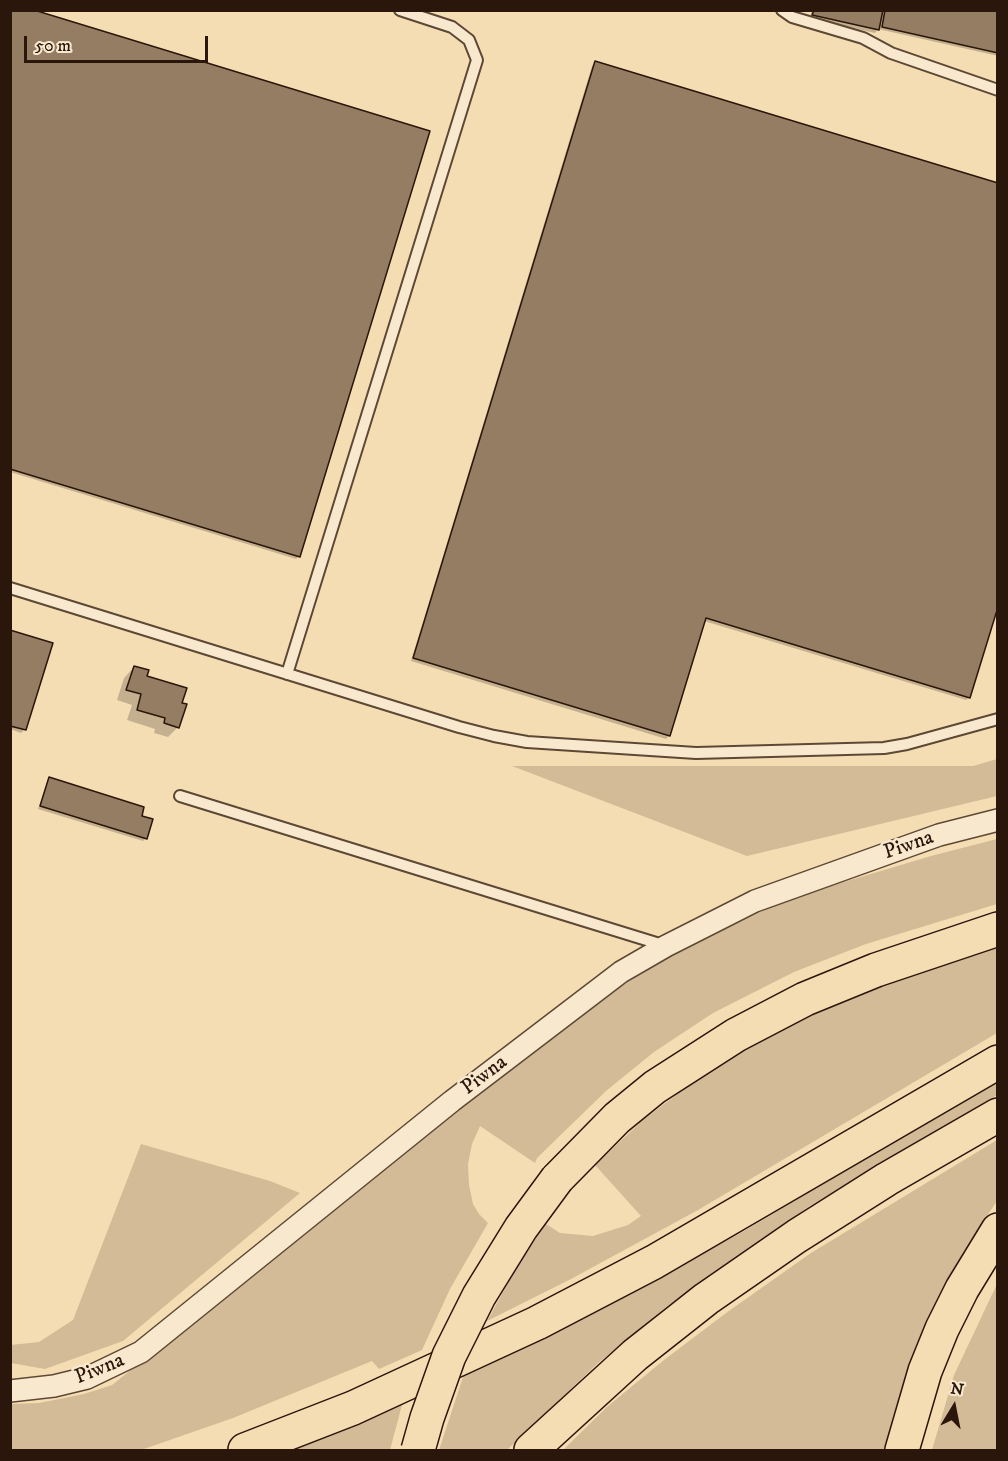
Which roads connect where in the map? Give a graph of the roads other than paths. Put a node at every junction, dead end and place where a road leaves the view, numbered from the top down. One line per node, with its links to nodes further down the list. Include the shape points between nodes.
1 (400, 10): 5 (lane, via 452,27 469,40 477,60)
2 (782, 10): 3 (lane, via 792,17 863,38 891,53)
3 (998, 90)
4 (10, 588): 5 (lane)
5 (287, 674): 6 (lane, via 494,736 527,742 685,752 884,748)
6 (998, 718)
7 (180, 796): 10 (lane)
8 (998, 820): 10 (street, Piwna, via 939,836 755,901)
9 (998, 929): 16 (highway, bridge, via 876,970 805,999 736,1035 656,1087 617,1118 557,1179 479,1296 449,1356)
10 (666, 946): 14 (street, Piwna, via 621,972 452,1101 141,1352 87,1378)
11 (998, 1062): 15 (highway, via 586,1298 354,1408)
12 (998, 1114): 17 (highway, via 797,1236 706,1299 635,1355)
13 (998, 1230): 18 (highway, via 942,1329)
14 (10, 1391)
15 (245, 1450)
16 (418, 1450)
17 (531, 1450)
18 (902, 1450)

